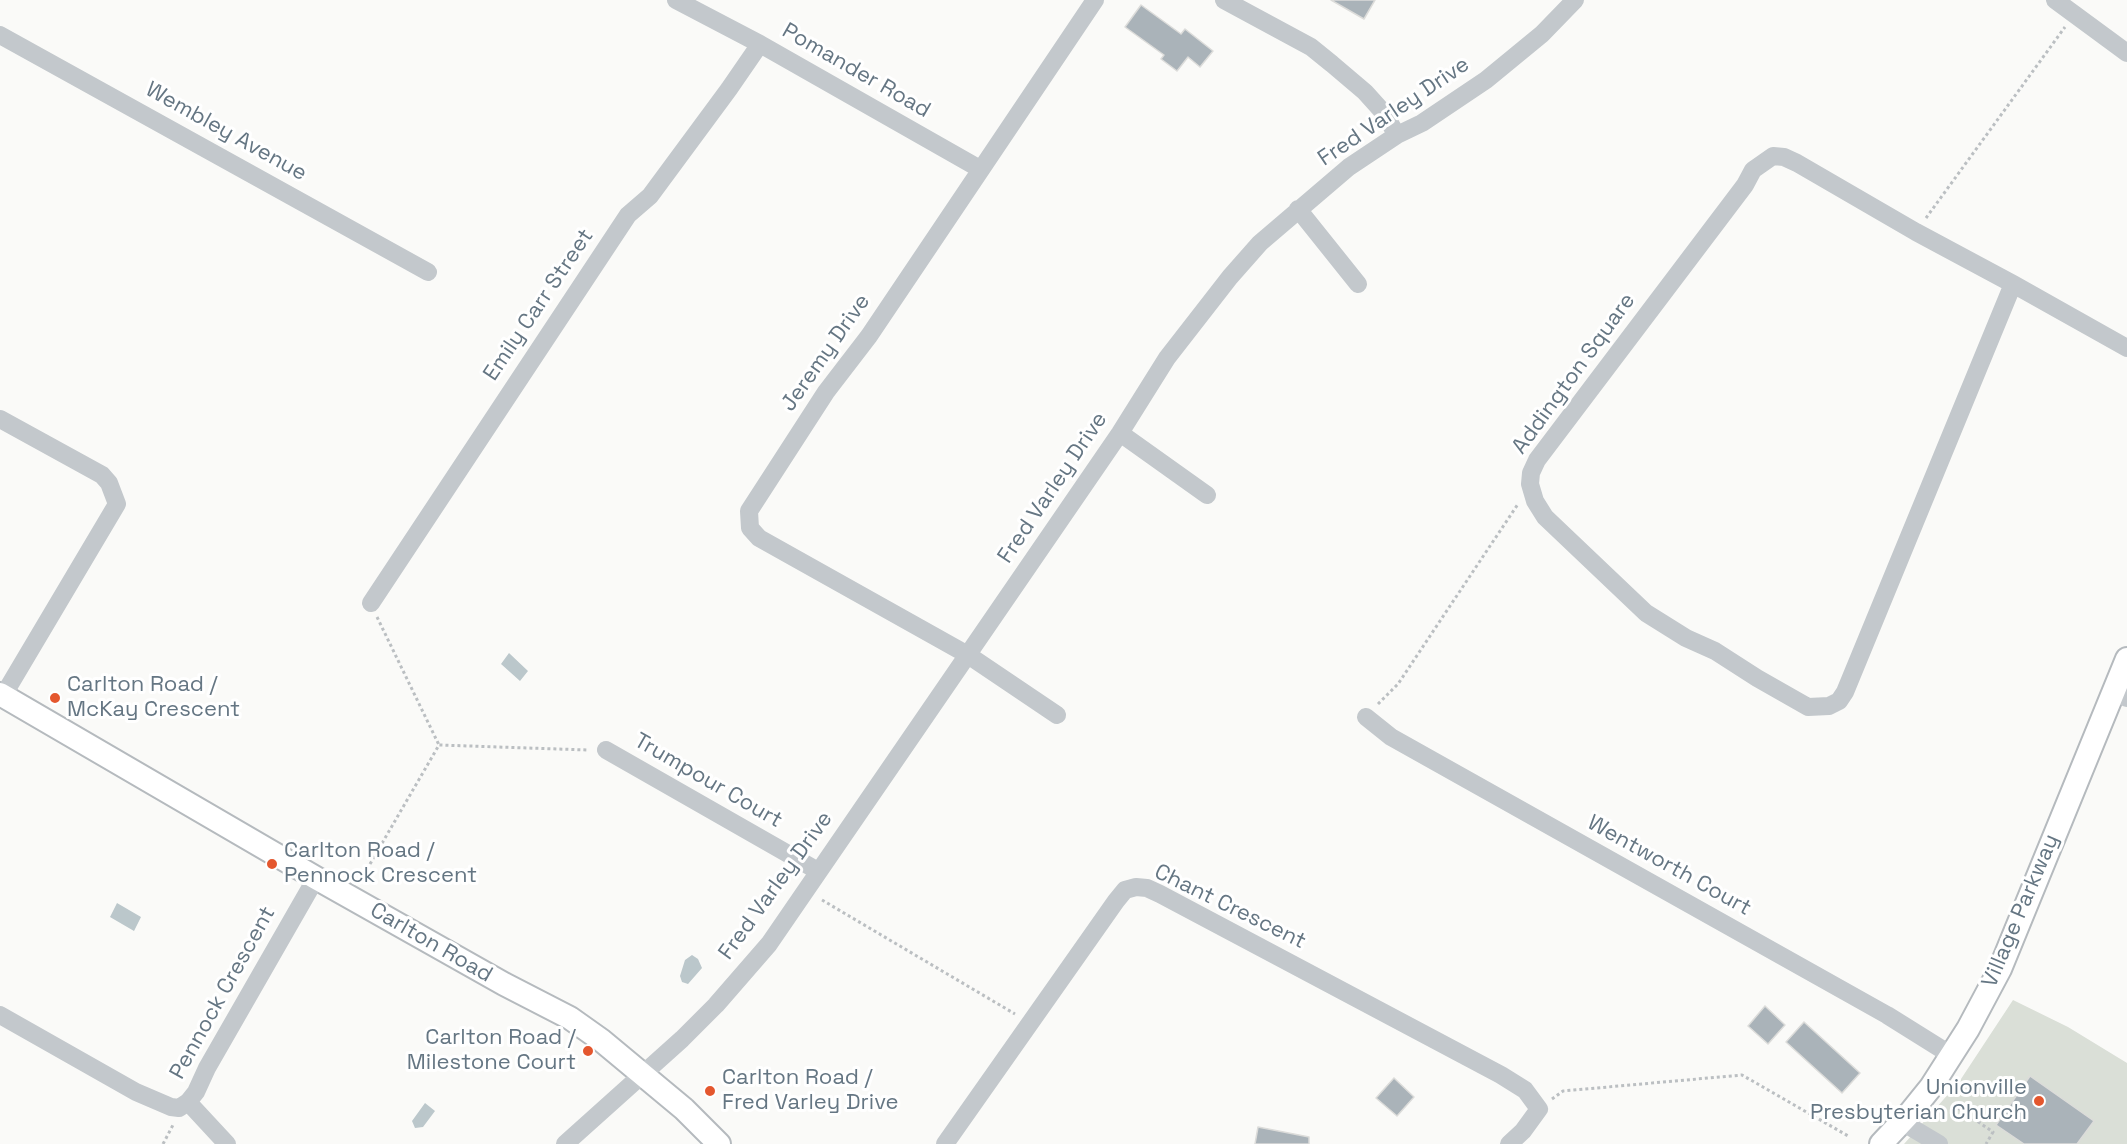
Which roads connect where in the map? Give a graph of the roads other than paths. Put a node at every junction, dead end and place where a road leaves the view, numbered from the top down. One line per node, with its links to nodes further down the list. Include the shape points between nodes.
1 (676, 0): 7 (street, Pomander Road)
2 (1095, 0): 10 (street, Jeremy Drive)
3 (1224, 0): 9 (street, via 1311,47 1365,92)
4 (1575, 0): 9 (street, Fred Varley Drive, via 1542,34 1486,80 1422,123)
5 (2055, 0): 8 (street)
6 (0, 35): 12 (street, Wembley Avenue)
7 (760, 44): 10 (street, Pomander Road); 19 (street, Emily Carr Street, via 650,196 628,215)
8 (2127, 53)
9 (1396, 135): 11 (street, Fred Varley Drive)
10 (980, 169): 20 (street, Jeremy Drive, via 749,511 750,528 759,538)
11 (1298, 209): 13 (street); 17 (street, Fred Varley Drive, via 1260,243 1206,306 1167,358)
12 (428, 272)
13 (1358, 284)
14 (2013, 284): 14 (street, Addington Square, via 1784,157 1773,156 1753,170 1537,460 1530,484 1535,501 1545,517 1646,613 1808,707 1829,706 1845,692); 15 (street, Addington Square)
15 (2127, 348)
16 (0, 419): 22 (street, via 102,475 117,504)
17 (1120, 433): 18 (street); 20 (street, Fred Varley Drive)
18 (1207, 495)
19 (371, 603)
20 (968, 655): 24 (street, Jeremy Drive); 27 (street, Fred Varley Drive)
21 (2127, 658): 23 (main road, Village Parkway)
22 (2, 695): 28 (main road, Carlton Road)
23 (2120, 695): 30 (main road, Village Parkway, via 2000,969)
24 (1057, 715)
25 (1366, 717): 30 (street, Wentworth Court, via 1392,737 1887,1015)
26 (606, 750): 27 (street, Trumpour Court)
27 (818, 871): 31 (street, Fred Varley Drive, via 769,944 716,1005)
28 (316, 878): 31 (main road, Carlton Road, via 570,1018); 32 (street, Pennock Crescent)
29 (0, 1015): 32 (street, Pennock Crescent, via 136,1092 171,1107)
30 (1951, 1055): 33 (main road, Village Parkway)
31 (643, 1075): 35 (street, Fred Varley Drive); 36 (main road, Carlton Road)
32 (188, 1102): 34 (street)
33 (1902, 1122): 39 (main road, Village Parkway); 40 (street)
34 (227, 1144)
35 (565, 1144)
36 (719, 1144)
37 (945, 1144): 38 (street, Chant Crescent, via 1125,890 1136,887 1147,888 1525,1090 1539,1109)
38 (1509, 1144)
39 (1881, 1144)
40 (1939, 1144)

